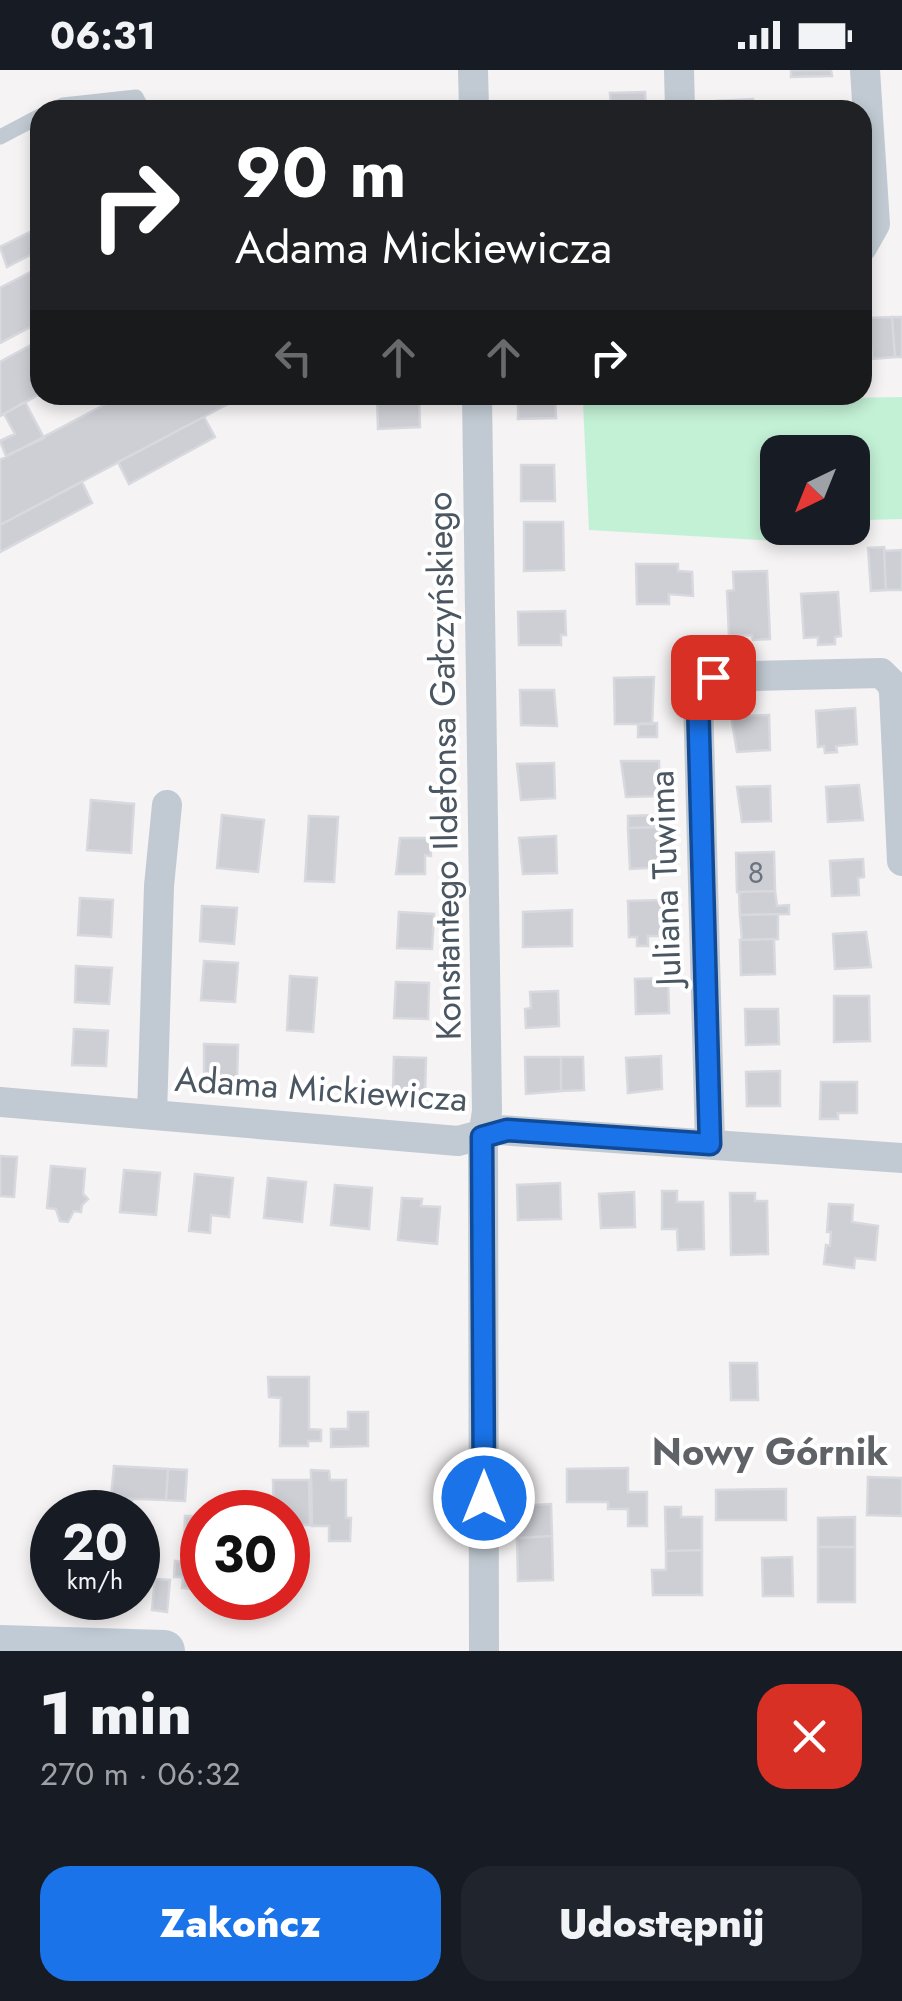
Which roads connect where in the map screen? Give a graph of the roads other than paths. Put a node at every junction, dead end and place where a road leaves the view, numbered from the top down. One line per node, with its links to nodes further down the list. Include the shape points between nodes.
1 (473, 70): 6 (street)
2 (679, 70): 7 (street)
3 (865, 70): 8 (street)
4 (105, 100): 5 (lane)
5 (138, 100)
6 (474, 100)
7 (680, 100)
8 (867, 100)
9 (30, 121): 10 (lane)
10 (0, 137)
11 (872, 178): 12 (street)
12 (872, 229)
13 (477, 405): 18 (street, Konstantego Ildefonsa Gałczyńskiego, via 487,1111)
14 (167, 805): 17 (street, Adama Mickiewicza)
15 (902, 861): 19 (street, Juliana Tuwima, via 894,692 880,673 713,677 704,685 698,698)
16 (0, 1102): 17 (street, Adama Mickiewicza)
17 (152, 1115): 18 (street, Adama Mickiewicza, via 458,1141)
18 (482, 1137): 19 (street, Adama Mickiewicza, via 507,1130); 23 (street)
19 (710, 1144): 20 (street, Adama Mickiewicza)
20 (902, 1158)
21 (0, 1646): 22 (street)
22 (164, 1651)
23 (484, 1651)

